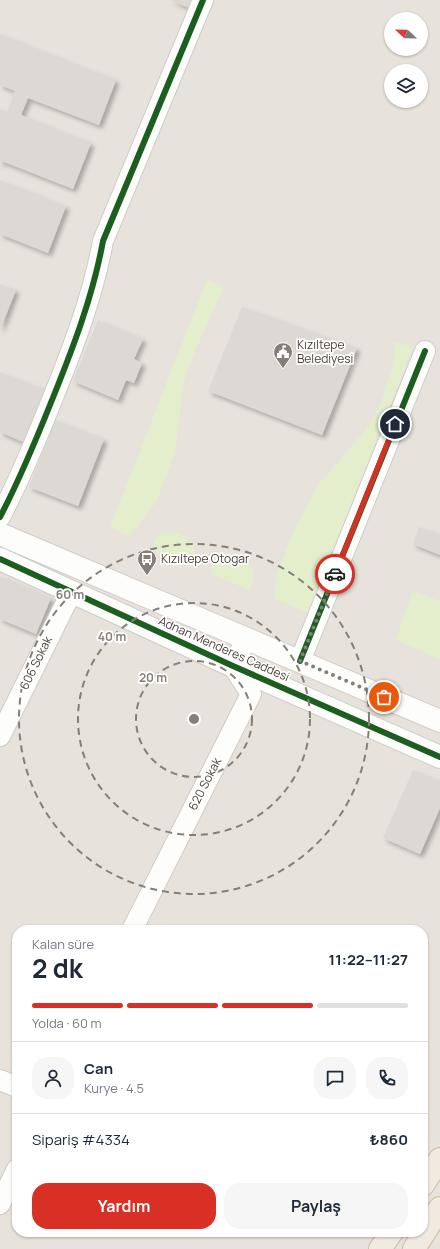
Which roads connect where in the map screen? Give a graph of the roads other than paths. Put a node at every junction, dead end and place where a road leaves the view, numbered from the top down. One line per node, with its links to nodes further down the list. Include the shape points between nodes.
1 (203, 0): 3 (street, via 103,241 86,310 62,375 20,478)
2 (425, 350): 8 (street)
3 (0, 517)
4 (0, 534): 7 (street, Adnan Menderes Caddesi)
5 (0, 559): 6 (street, Adnan Menderes Caddesi)
6 (72, 591): 9 (street, Adnan Menderes Caddesi); 11 (street, 606 Sokak)
7 (246, 639): 8 (street, Adnan Menderes Caddesi); 9 (street)
8 (300, 661): 10 (street, Adnan Menderes Caddesi)
9 (233, 666): 12 (street, Adnan Menderes Caddesi); 13 (street, 620 Sokak, via 251,694)
10 (440, 721)
11 (0, 736)
12 (440, 757)
13 (135, 925)
14 (0, 1080): 15 (street)
15 (12, 1086)
16 (440, 1159): 17 (highway)
17 (428, 1177)
18 (12, 1179): 19 (street)
19 (0, 1204)
20 (440, 1208): 21 (highway)
21 (428, 1227)
22 (388, 1237): 24 (highway)
23 (422, 1237): 25 (highway)
24 (380, 1249)
25 (414, 1249)

